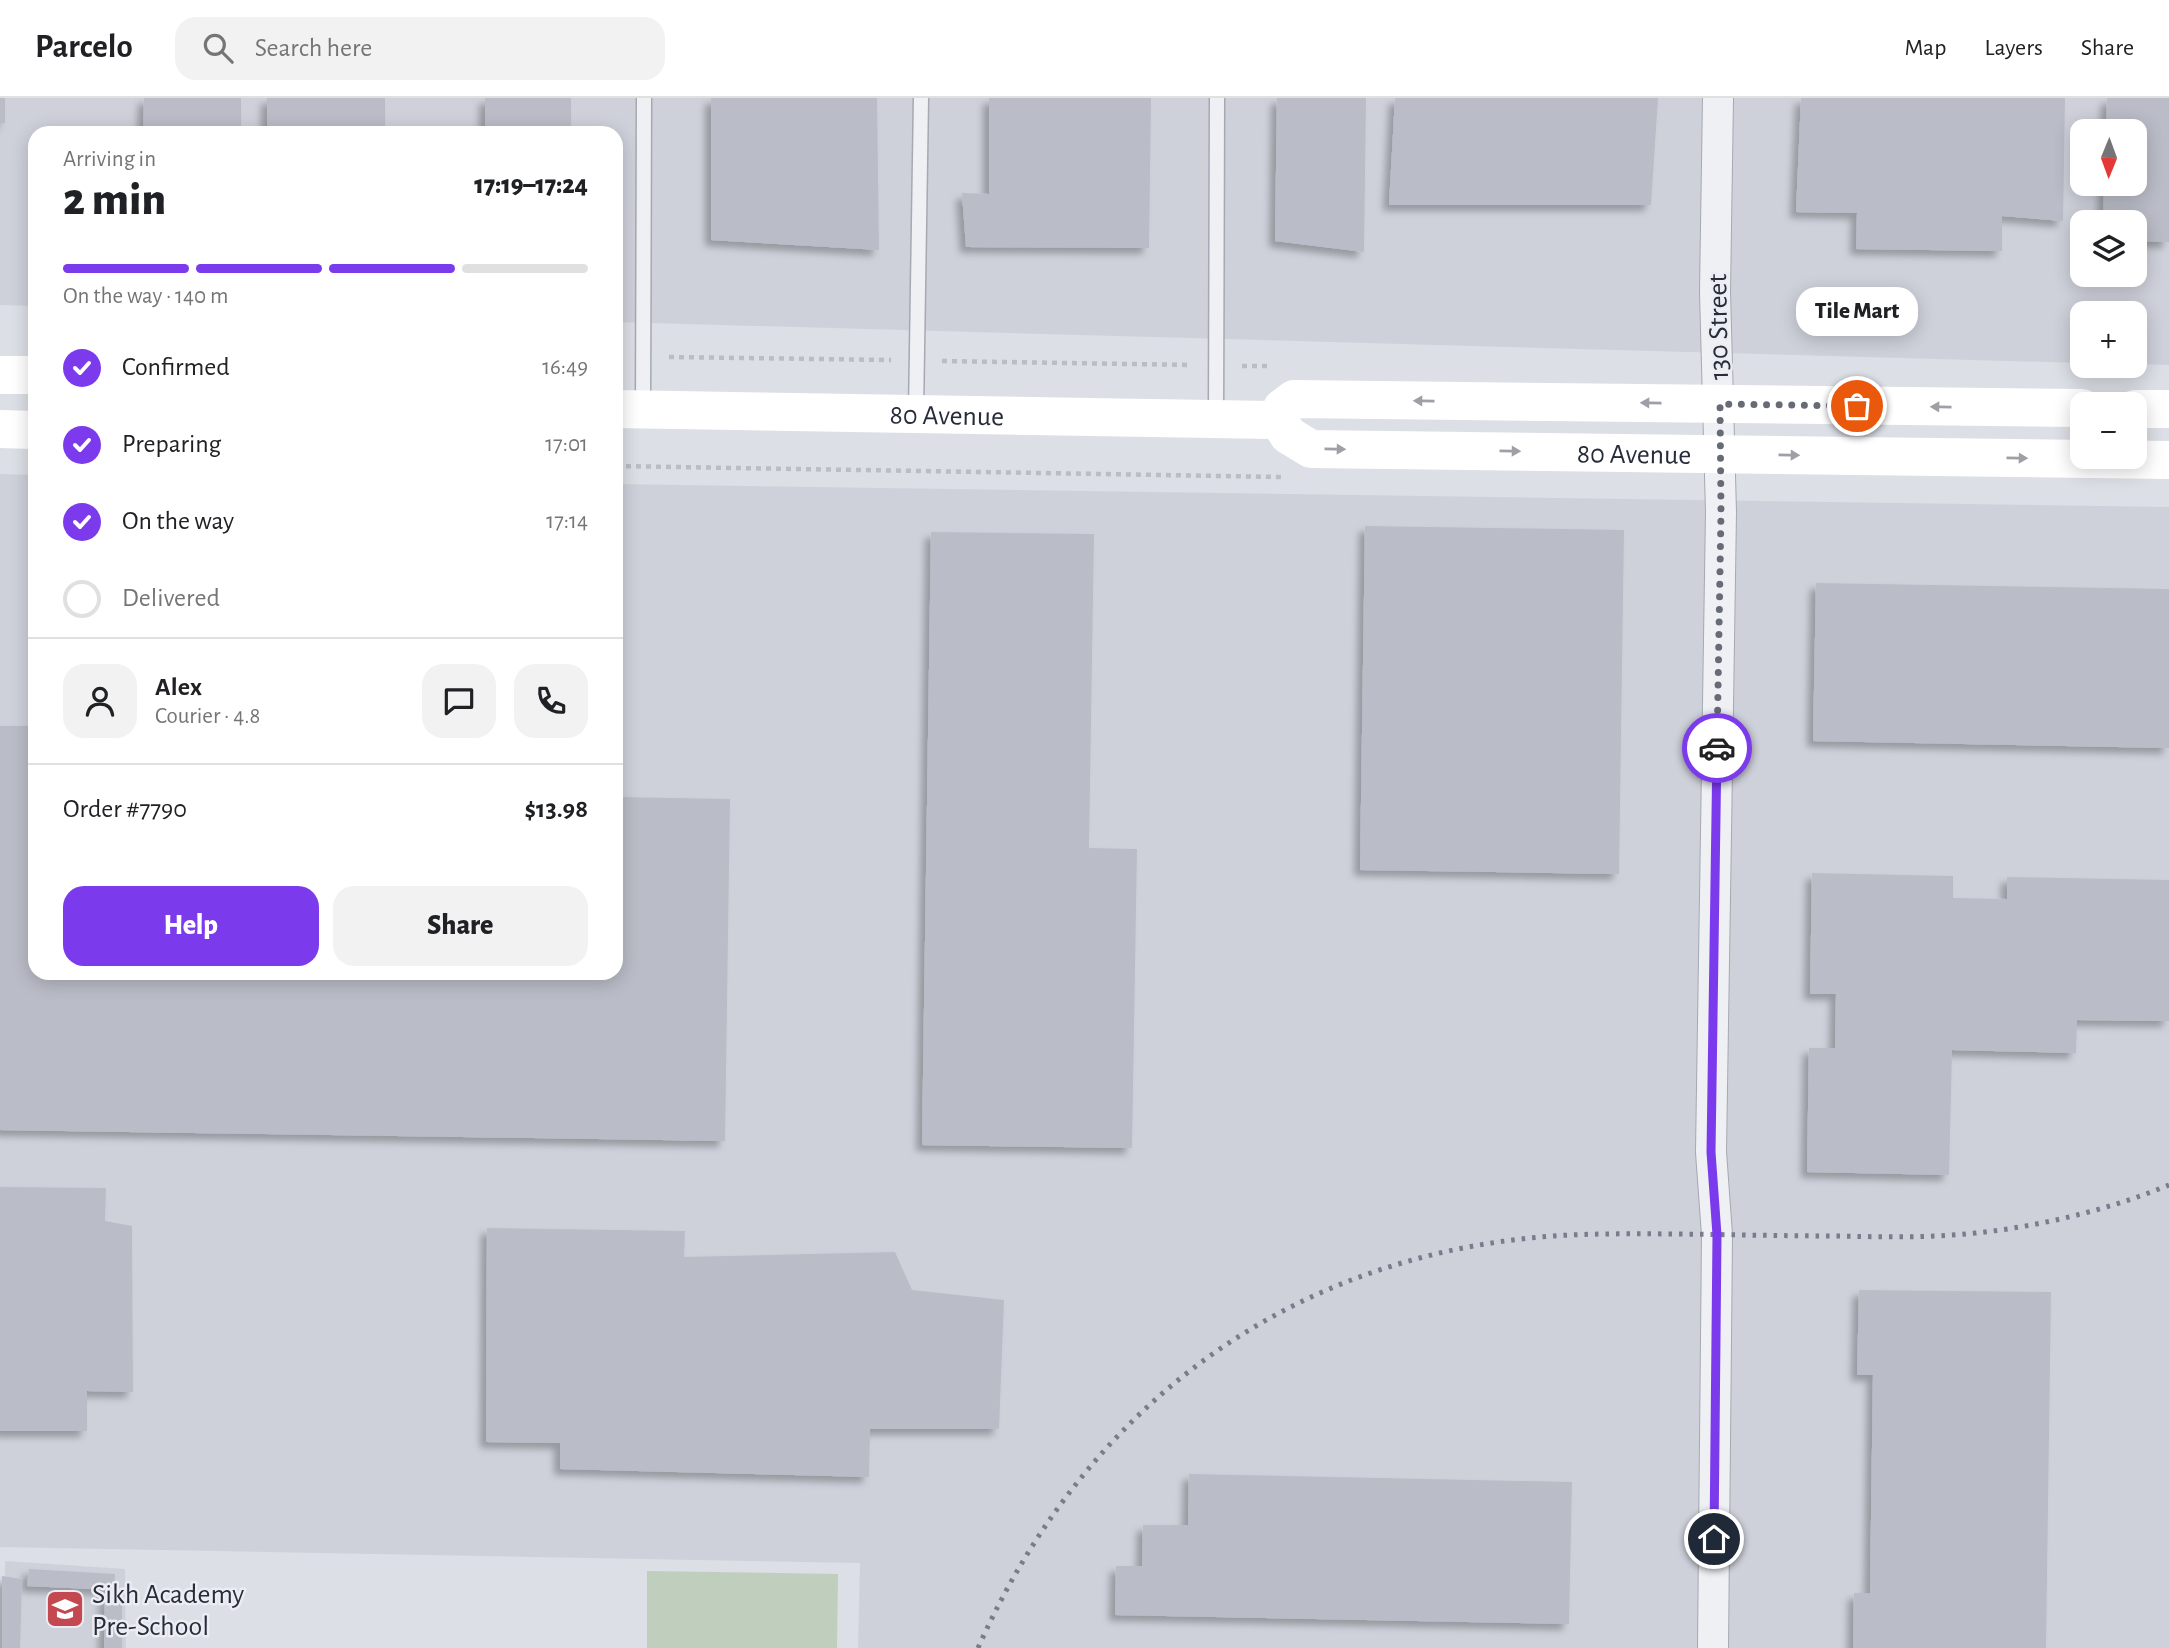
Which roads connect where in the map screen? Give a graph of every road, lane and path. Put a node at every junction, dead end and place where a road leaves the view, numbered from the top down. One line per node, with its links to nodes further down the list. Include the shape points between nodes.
1 (643, 98): 5 (lane)
2 (921, 98): 6 (lane)
3 (1217, 98): 7 (lane)
4 (1718, 98): 11 (street, 130 Street, via 1715,292)
5 (643, 356): 6 (path); 15 (lane)
6 (917, 360): 7 (path); 16 (lane)
7 (1216, 366): 8 (path); 17 (lane)
8 (1285, 367)
9 (0, 375): 10 (main road)
10 (28, 375)
11 (1720, 404): 12 (main road, 80 Avenue, one-way to 11); 18 (main road, 80 Avenue, one-way to 18, via 1294,399 1282,408); 21 (street, 130 Street)
12 (2070, 408)
13 (2147, 409): 14 (main road)
14 (2169, 409)
15 (629, 410): 16 (main road, 80 Avenue)
16 (916, 414): 17 (main road, 80 Avenue)
17 (1216, 419): 18 (main road, 80 Avenue)
18 (1279, 420): 21 (main road, 80 Avenue, one-way to 21, via 1288,435 1311,449)
19 (0, 429): 20 (main road)
20 (28, 430)
21 (1721, 454): 22 (main road, 80 Avenue, one-way to 22); 25 (street, 130 Street, via 1711,1152 1717,1235)
22 (2169, 460)
23 (623, 466): 24 (path)
24 (1295, 477)
25 (1713, 1648)

